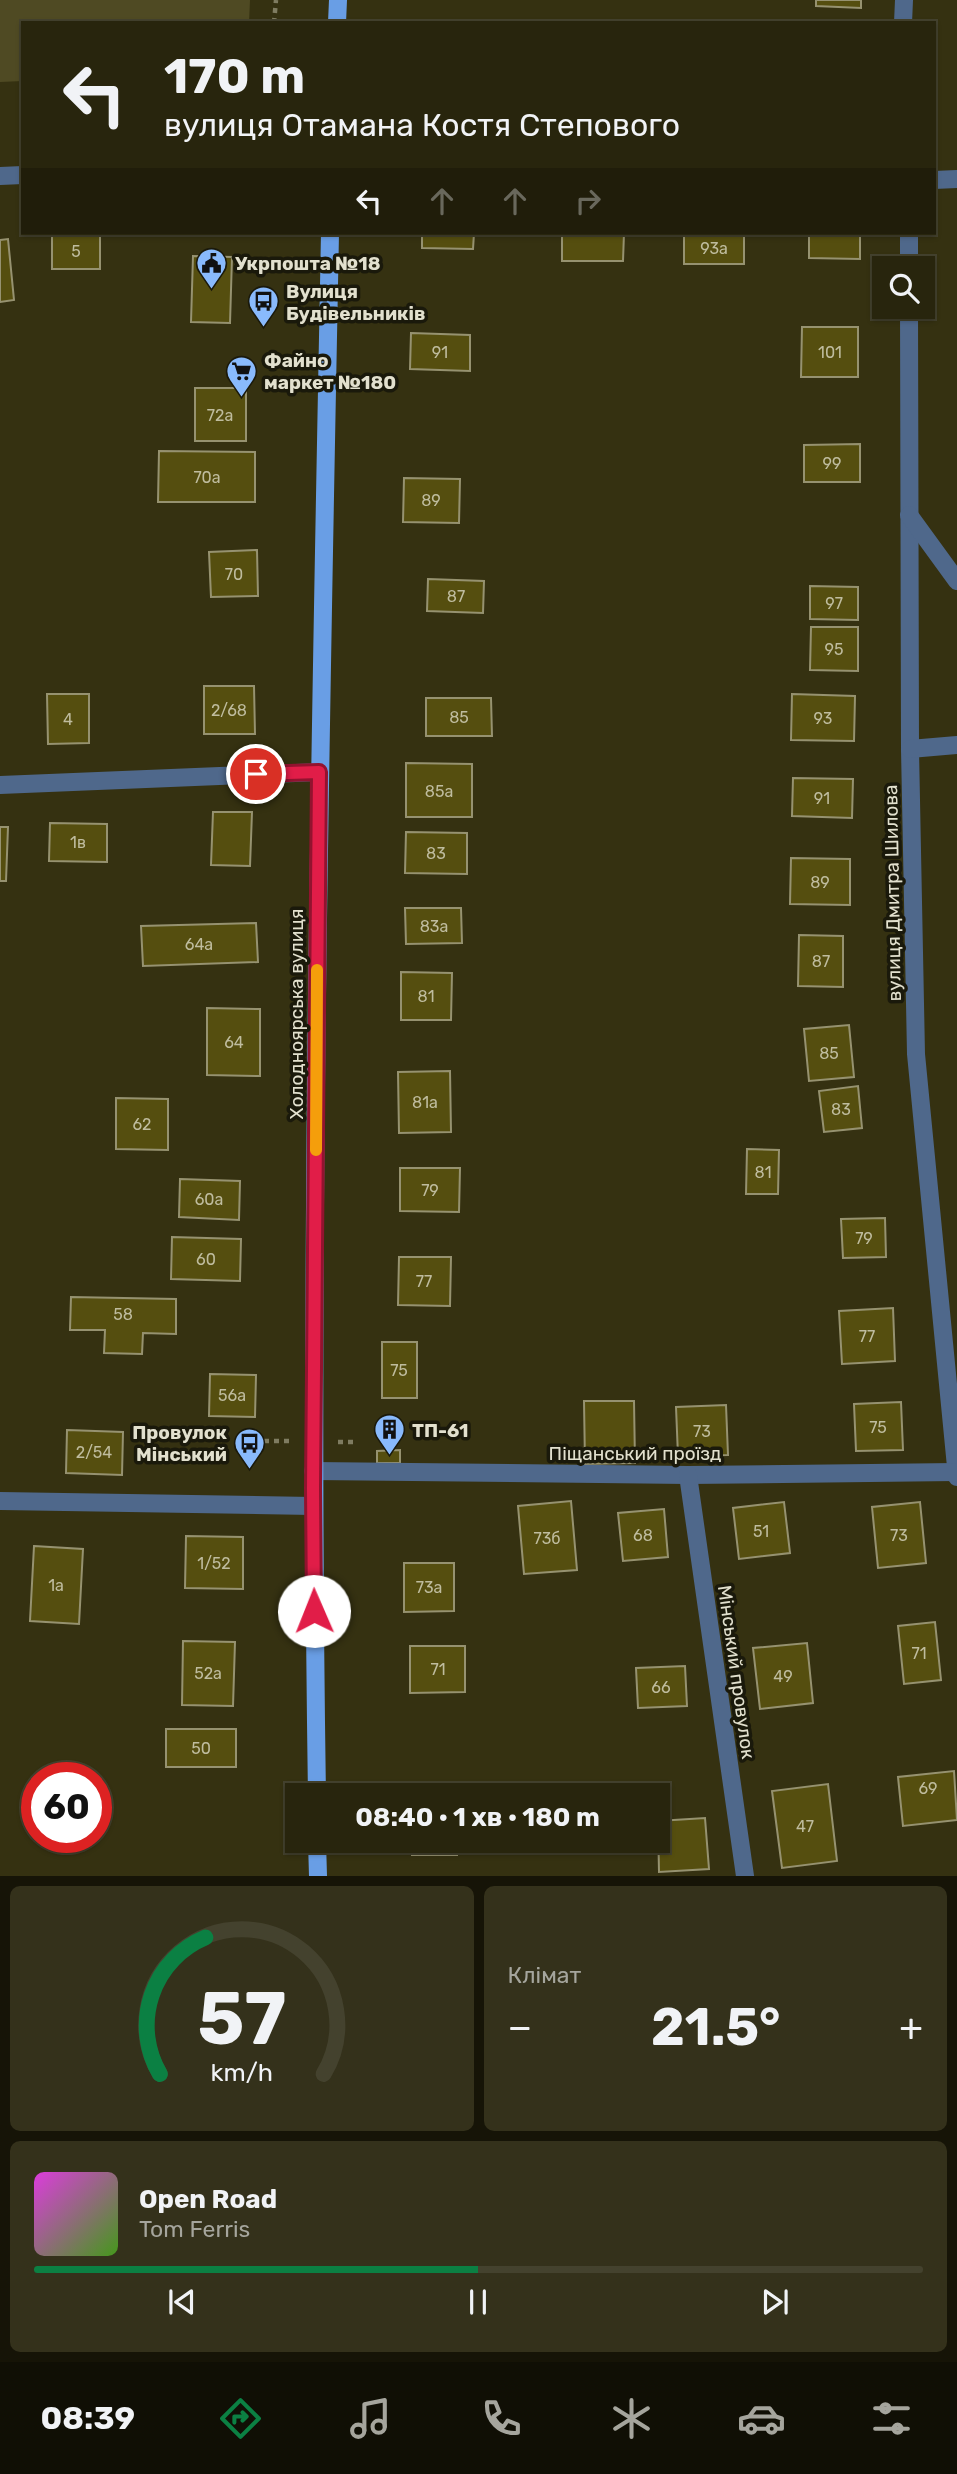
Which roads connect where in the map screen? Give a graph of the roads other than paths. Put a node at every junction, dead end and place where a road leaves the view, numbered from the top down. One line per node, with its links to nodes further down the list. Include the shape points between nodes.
1 (338, 0): 3 (main road)
2 (904, 0): 4 (street)
3 (337, 21)
4 (903, 21)
5 (21, 175): 6 (street)
6 (0, 176)
7 (957, 179): 8 (street)
8 (936, 180)
9 (330, 235): 17 (main road, Холодноярська вулиця)
10 (909, 235): 11 (street)
11 (909, 256)
12 (909, 319): 13 (street, вулиця Дмитра Шилова)
13 (909, 515): 14 (street); 16 (street, вулиця Дмитра Шилова)
14 (957, 581)
15 (957, 745): 16 (street)
16 (910, 748): 20 (street, вулиця Дмитра Шилова, via 916,1054)
17 (319, 772): 18 (street); 19 (main road, Холодноярська вулиця)
18 (0, 785)
19 (313, 1471): 21 (street, Піщанський проїзд); 23 (main road, Холодноярська вулиця)
20 (957, 1474): 21 (street, Піщанський проїзд)
21 (688, 1475): 27 (street, Мінський провулок)
22 (0, 1501): 23 (street)
23 (313, 1506): 24 (main road, Холодноярська вулиця)
24 (317, 1783)
25 (317, 1853): 26 (main road)
26 (318, 1875)
27 (745, 1875)

